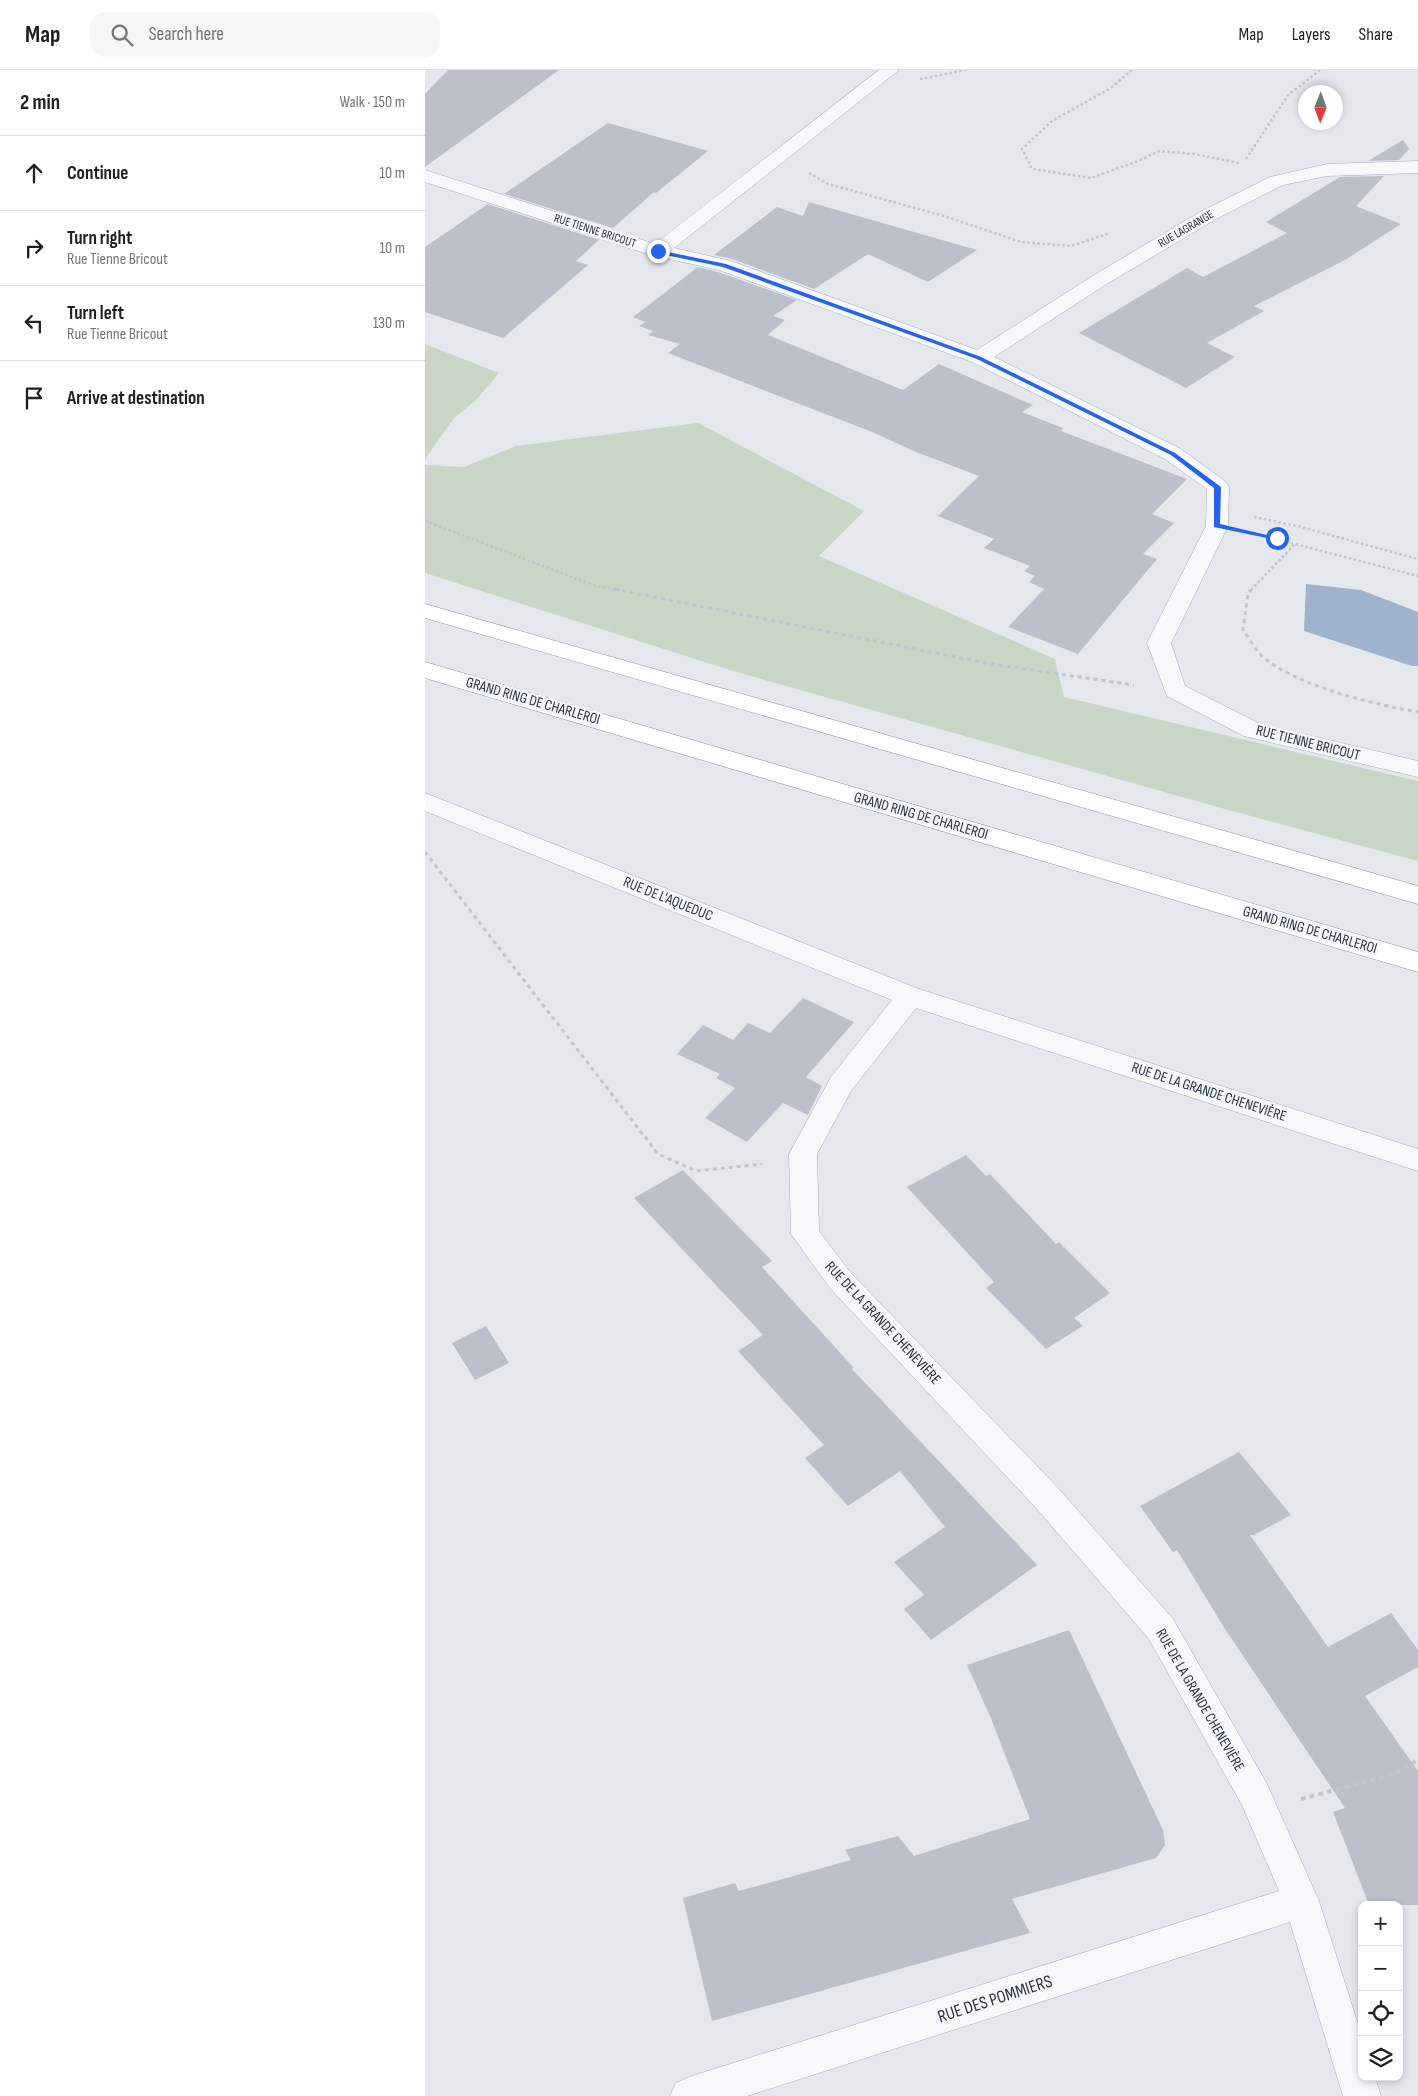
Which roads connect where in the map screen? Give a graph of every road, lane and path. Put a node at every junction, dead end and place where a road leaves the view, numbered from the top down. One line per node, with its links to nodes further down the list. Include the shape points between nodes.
1 (890, 70): 4 (street)
2 (1132, 70): 5 (path, via 1111,88 1052,121 1022,149 1032,169 1091,178 1159,151)
3 (1320, 70): 5 (path, via 1288,95)
4 (775, 160): 9 (path, via 828,184 945,216 1021,242 1071,246); 10 (street)
5 (1243, 164): 7 (path)
6 (1418, 167): 11 (street, RUE LAGRANGE, via 1327,170 1277,181 1209,215 1106,276)
7 (1235, 168)
8 (425, 176): 10 (street, RUE TIENNE BRICOUT)
9 (1113, 232)
10 (658, 251): 11 (street, RUE TIENNE BRICOUT, via 724,265)
11 (979, 358): 12 (street, RUE TIENNE BRICOUT, via 1173,454 1218,487)
12 (1217, 517): 14 (path); 15 (path, via 1297,526); 19 (street, via 1159,643)
13 (425, 521): 19 (path, via 593,584 991,664)
14 (1295, 544): 16 (path); 20 (path, via 1248,593 1243,630 1261,656 1290,674 1349,695)
15 (1418, 558)
16 (1418, 576)
17 (425, 610): 24 (highway)
18 (425, 670): 25 (highway, GRAND RING DE CHARLEROI)
19 (1175, 691): 21 (street, RUE TIENNE BRICOUT, via 1253,730)
20 (1418, 712)
21 (1418, 769)
22 (425, 801): 26 (street, RUE DE L'AQUEDUC)
23 (425, 852): 27 (path, via 658,1154 696,1171 753,1166)
24 (1418, 895)
25 (1418, 962)
26 (910, 996): 27 (street, RUE DE LA GRANDE CHENEVIÈRE, via 841,1084); 28 (street, RUE DE LA GRANDE CHENEVIÈRE)
27 (803, 1154): 30 (street, RUE DE LA GRANDE CHENEVIÈRE, via 805,1234 840,1280 1048,1499 1161,1629)
28 (1418, 1160)
29 (1418, 1760): 30 (path, via 1391,1774)
30 (1262, 1810): 31 (street, RUE DE LA GRANDE CHENEVIÈRE)
31 (1301, 1901): 32 (street, RUE DES POMMIERS); 33 (street, RUE DE LA GRANDE CHENEVIÈRE)
32 (689, 2096)
33 (1362, 2096)

